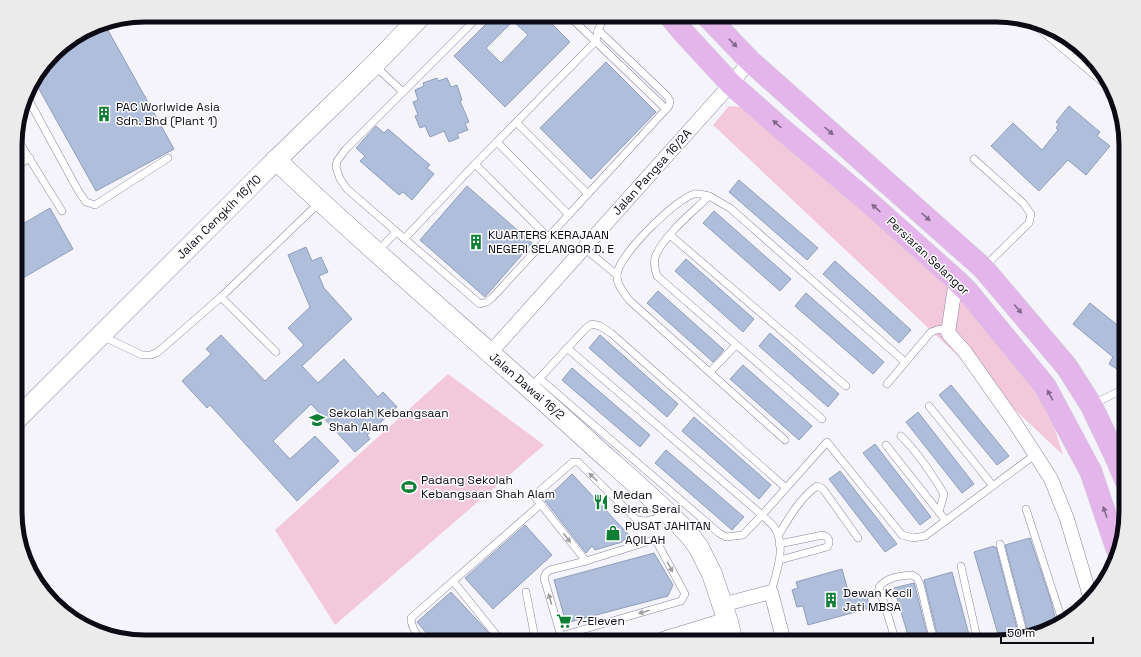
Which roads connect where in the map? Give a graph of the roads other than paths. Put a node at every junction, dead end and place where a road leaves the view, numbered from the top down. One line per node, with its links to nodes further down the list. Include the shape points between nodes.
1 (415, 22): 11 (street, Jalan Cengkih 16/10)
2 (473, 22): 14 (lane)
3 (576, 22): 9 (lane)
4 (602, 22): 7 (lane)
5 (675, 22): 13 (main road, Persiaran Selangor)
6 (713, 22): 10 (main road, one-way to 10)
7 (598, 30): 9 (lane); 16 (lane, via 667,96 670,102)
8 (1041, 30): 12 (lane)
9 (596, 41): 16 (lane); 17 (lane)
10 (750, 61): 13 (street, Jalan Pangsa 16/2A); 37 (main road, one-way to 37)
11 (374, 64): 14 (lane); 23 (street, Jalan Cengkih 16/10)
12 (1102, 81)
13 (731, 84): 35 (street, Jalan Pangsa 16/2A); 39 (main road, Persiaran Selangor, one-way to 13)
14 (403, 92): 31 (lane, via 346,149 337,160 336,167 347,189)
15 (30, 102): 21 (lane, via 86,202 95,204)
16 (666, 109): 26 (lane)
17 (517, 123): 18 (lane); 26 (lane)
18 (497, 142): 25 (lane); 30 (lane)
19 (22, 145): 20 (lane)
20 (30, 158): 24 (lane); 29 (lane)
21 (168, 158)
22 (974, 159): 37 (lane, via 1023,203 1031,214 1029,223)
23 (276, 160): 28 (street, Jalan Dawai 16/2); 42 (street, Jalan Cengkih 16/10)
24 (22, 163)
25 (475, 164): 33 (lane); 34 (lane)
26 (588, 194): 30 (lane)
27 (709, 196): 32 (lane); 38 (lane, via 696,193 684,198 655,222 628,251); 47 (lane, via 730,208)
28 (320, 202): 36 (street, Jalan Dawai 16/2); 40 (lane)
29 (62, 210)
30 (569, 215): 33 (lane)
31 (396, 232): 34 (lane); 36 (lane)
32 (670, 235): 43 (lane, via 655,256 654,270 657,276); 51 (lane)
33 (548, 237): 34 (lane, via 492,298 480,304)
34 (404, 239)
35 (584, 248): 38 (lane); 46 (street, Jalan Pangsa 16/2A)
36 (377, 252): 46 (street, Jalan Dawai 16/2)
37 (983, 268): 53 (main road, one-way to 53, via 1067,366)
38 (617, 275): 48 (lane, via 618,284 629,300)
39 (956, 280): 41 (street); 72 (main road, Persiaran Selangor, one-way to 39, via 1091,472 1045,386)
40 (221, 297): 42 (lane, via 158,352 151,355 142,355); 45 (lane)
41 (948, 333): 47 (lane, via 940,329 931,332); 60 (street, via 965,352)
42 (101, 336): 55 (street, Jalan Cengkih 16/10)
43 (736, 345): 48 (lane); 56 (lane)
44 (567, 348): 49 (lane); 63 (lane, via 592,324 611,333); 68 (lane)
45 (276, 352)
46 (490, 353): 49 (street, Jalan Dawai 16/2)
47 (905, 362): 50 (lane)
48 (710, 372): 58 (lane)
49 (535, 383): 67 (street, Jalan Dawai 16/2); 68 (lane, via 719,533 726,536 742,535)
50 (887, 384)
51 (846, 386)
52 (1119, 391): 53 (lane)
53 (1091, 405): 61 (main road)
54 (929, 406): 62 (lane)
55 (22, 414)
56 (822, 419)
57 (901, 436): 66 (lane, via 944,494)
58 (786, 440)
59 (886, 445): 66 (lane)
60 (1036, 454): 62 (lane); 81 (street, via 1051,479 1067,519)
61 (1119, 463)
62 (993, 486): 69 (lane)
63 (786, 488): 68 (lane); 69 (lane, via 827,442 902,535 913,538 925,536)
64 (541, 504): 67 (lane, one-way to 64, via 646,521 637,520 578,462 573,462 536,494 535,497); 76 (lane, one-way to 76); 78 (lane)
65 (1026, 509): 83 (lane)
66 (939, 512): 69 (lane)
67 (670, 515): 82 (street, Jalan Dawai 16/2, via 699,548 712,574)
68 (762, 515): 70 (lane, via 776,530)
69 (946, 521)
70 (778, 536): 71 (lane, via 799,503 816,486 823,489); 73 (lane)
71 (858, 538)
72 (1115, 543)
73 (779, 544): 75 (lane); 75 (lane, via 823,535 829,540 827,547)
74 (1000, 544): 84 (lane)
75 (780, 560): 80 (lane)
76 (586, 561): 88 (lane, one-way to 76, via 544,578 550,570); 89 (lane, one-way to 89, via 653,540 658,544 685,594 681,601)
77 (961, 566): 95 (lane)
78 (453, 581): 85 (lane, via 411,618 410,623); 86 (lane)
79 (526, 592): 87 (lane)
80 (771, 592): 82 (street); 92 (street)
81 (1089, 593)
82 (725, 614): 90 (street); 91 (street, Jalan Dawai 16/2)
83 (1061, 616)
84 (1023, 632)
85 (417, 635)
86 (496, 635)
87 (534, 635)
88 (561, 635)
89 (575, 635)
90 (678, 635)
91 (731, 635)
92 (782, 635)
93 (894, 635): 94 (lane, via 879,587 885,581 898,576 912,575 920,584)
94 (932, 635)
95 (976, 635)

